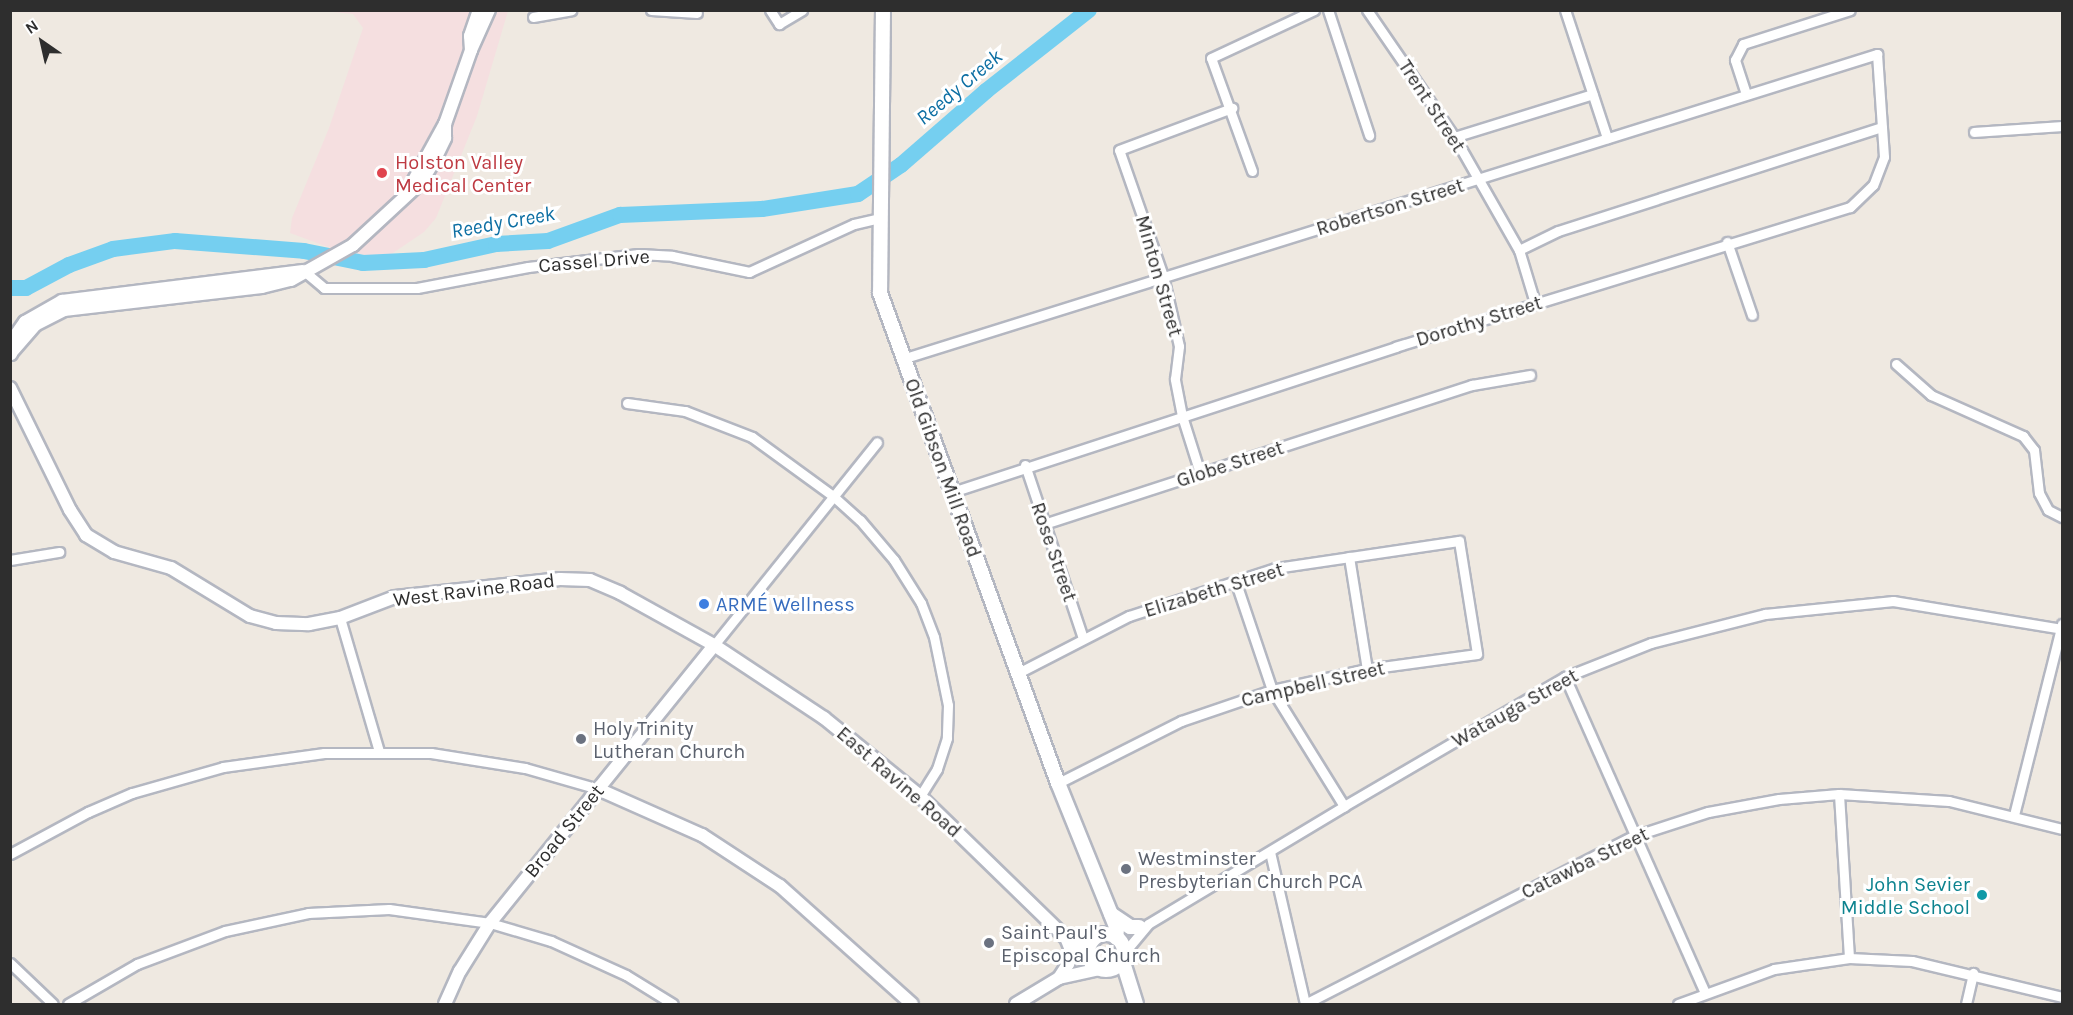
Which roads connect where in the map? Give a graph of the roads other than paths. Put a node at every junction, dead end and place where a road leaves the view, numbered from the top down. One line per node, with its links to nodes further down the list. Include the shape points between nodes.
1 (479, 10): 15 (street, via 470,36)
2 (489, 10): 15 (street)
3 (571, 10): 14 (street)
4 (651, 10): 13 (street)
5 (770, 10): 6 (street, via 779,24)
6 (802, 10)
7 (883, 10): 28 (main road, Old Gibson Mill Road)
8 (1314, 10): 19 (street, via 1211,58)
9 (1328, 10): 23 (street)
10 (1367, 10): 24 (street, Trent Street)
11 (1565, 10): 17 (street)
12 (1850, 10): 18 (street, via 1743,44 1735,60)
13 (697, 13)
14 (533, 16)
15 (471, 50): 31 (street, via 445,124 407,194 353,246)
16 (1877, 54): 18 (street, Robertson Street); 21 (street, Dorothy Street)
17 (1593, 94): 24 (street); 25 (street)
18 (1746, 94): 25 (street, Robertson Street)
19 (1232, 108): 26 (street); 32 (street, Minton Street, via 1119,150)
20 (2062, 126): 22 (street)
21 (1882, 127): 29 (street, Dorothy Street, via 1884,156 1873,185 1850,207); 30 (street, via 1558,231)
22 (1974, 132)
23 (1369, 135)
24 (1454, 137): 27 (street, Trent Street)
25 (1607, 138): 27 (street, Robertson Street)
26 (1252, 171)
27 (1478, 181): 30 (street, Trent Street); 32 (street, Robertson Street)
28 (880, 211): 31 (street, Cassel Drive, via 749,272 672,256 638,254 536,266 417,288 324,288); 36 (main road, Old Gibson Mill Road, via 880,293)
29 (1727, 242): 33 (street, Dorothy Street); 34 (street)
30 (1519, 250): 33 (street, Trent Street)
31 (308, 269): 35 (street, via 62,301 25,322)
32 (1163, 276): 36 (street, Robertson Street); 41 (street, Minton Street, via 1179,346 1175,379)
33 (1535, 303): 41 (street, Dorothy Street)
34 (1752, 315)
35 (10, 354)
36 (902, 359): 45 (main road, Old Gibson Mill Road)
37 (1896, 364): 47 (street, via 1931,395 2023,436 2034,450 2039,493 2048,510)
38 (1530, 375): 44 (street, Globe Street, via 1472,385)
39 (10, 388): 53 (street, West Ravine Road, via 70,510 86,535 98,544 171,568 250,616 292,624)
40 (627, 403): 46 (street, via 685,411 720,422 752,437)
41 (1182, 416): 43 (street, Dorothy Street); 44 (street, Minton Street)
42 (877, 442): 46 (street, Broad Street)
43 (1025, 465): 45 (street, Dorothy Street); 48 (street, Rose Street)
44 (1200, 473): 48 (street, Globe Street)
45 (953, 492): 59 (main road, Old Gibson Mill Road)
46 (833, 496): 56 (street, Broad Street); 66 (street, via 894,560 921,603 934,637 947,694 947,738 937,769)
47 (2062, 517)
48 (1044, 524): 55 (street, Rose Street)
49 (59, 552): 51 (street)
50 (1348, 557): 52 (street, Elizabeth Street, via 1276,568); 57 (street, Elizabeth Street, via 1459,541); 58 (street)
51 (10, 560)
52 (1236, 583): 55 (street, Elizabeth Street, via 1129,616); 61 (street)
53 (340, 618): 56 (street, West Ravine Road, via 395,597 575,578 620,593); 62 (street)
54 (2062, 627): 60 (street, Watauga Street, via 1881,603 1764,614 1652,643); 68 (street)
55 (1083, 638): 59 (street, Elizabeth Street)
56 (714, 645): 64 (street, Broad Street); 66 (street, East Ravine Road, via 824,718)
57 (1477, 654): 58 (street, Campbell Street)
58 (1367, 669): 61 (street, Campbell Street)
59 (1018, 673): 63 (main road, Old Gibson Mill Road)
60 (1565, 677): 67 (street, Watauga Street); 70 (street)
61 (1272, 690): 63 (street, Campbell Street, via 1181,721); 67 (street)
62 (379, 751): 64 (street, via 485,761); 72 (street, via 270,759 185,777 88,812)
63 (1058, 783): 73 (main road, Old Gibson Mill Road)
64 (598, 789): 74 (street, Broad Street); 92 (street, via 702,835 780,886)
65 (1839, 794): 68 (street, Catawba Street, via 1949,801); 70 (street, Catawba Street, via 1779,799 1708,812); 80 (street)
66 (920, 796): 77 (street, East Ravine Road)
67 (1344, 806): 71 (street, Watauga Street)
68 (2014, 815): 69 (street, Catawba Street)
69 (2062, 828)
70 (1634, 836): 85 (street); 94 (street, Catawba Street)
71 (1270, 852): 75 (street, Watauga Street); 94 (street)
72 (10, 854)
73 (1106, 908): 75 (main road, via 1120,922); 76 (main road, Old Gibson Mill Road, via 1117,929); 78 (main road)
74 (490, 922): 89 (street, via 389,909 281,917 166,951); 90 (street, Broad Street, via 464,963); 91 (street, via 592,958)
75 (1144, 926): 76 (street, Watauga Street); 79 (street, Watauga Street)
76 (1117, 938): 78 (main road); 79 (main road, Old Gibson Mill Road)
77 (1067, 939): 78 (street); 84 (street, via 1071,950)
78 (1092, 945): 82 (main road); 84 (street)
79 (1123, 956): 82 (main road); 87 (main road)
80 (1850, 958): 83 (street, via 1912,961); 85 (street, via 1774,969)
81 (10, 963): 88 (street)
82 (1103, 970): 84 (street); 87 (main road)
83 (1973, 973): 86 (street); 96 (street)
84 (1059, 978): 93 (street)
85 (1705, 993): 95 (street)
86 (2062, 996)
87 (1134, 998)
88 (53, 1005)
89 (69, 1005)
90 (446, 1005)
91 (673, 1005)
92 (912, 1005)
93 (1016, 1005)
94 (1305, 1005)
95 (1678, 1005)
96 (1966, 1005)

